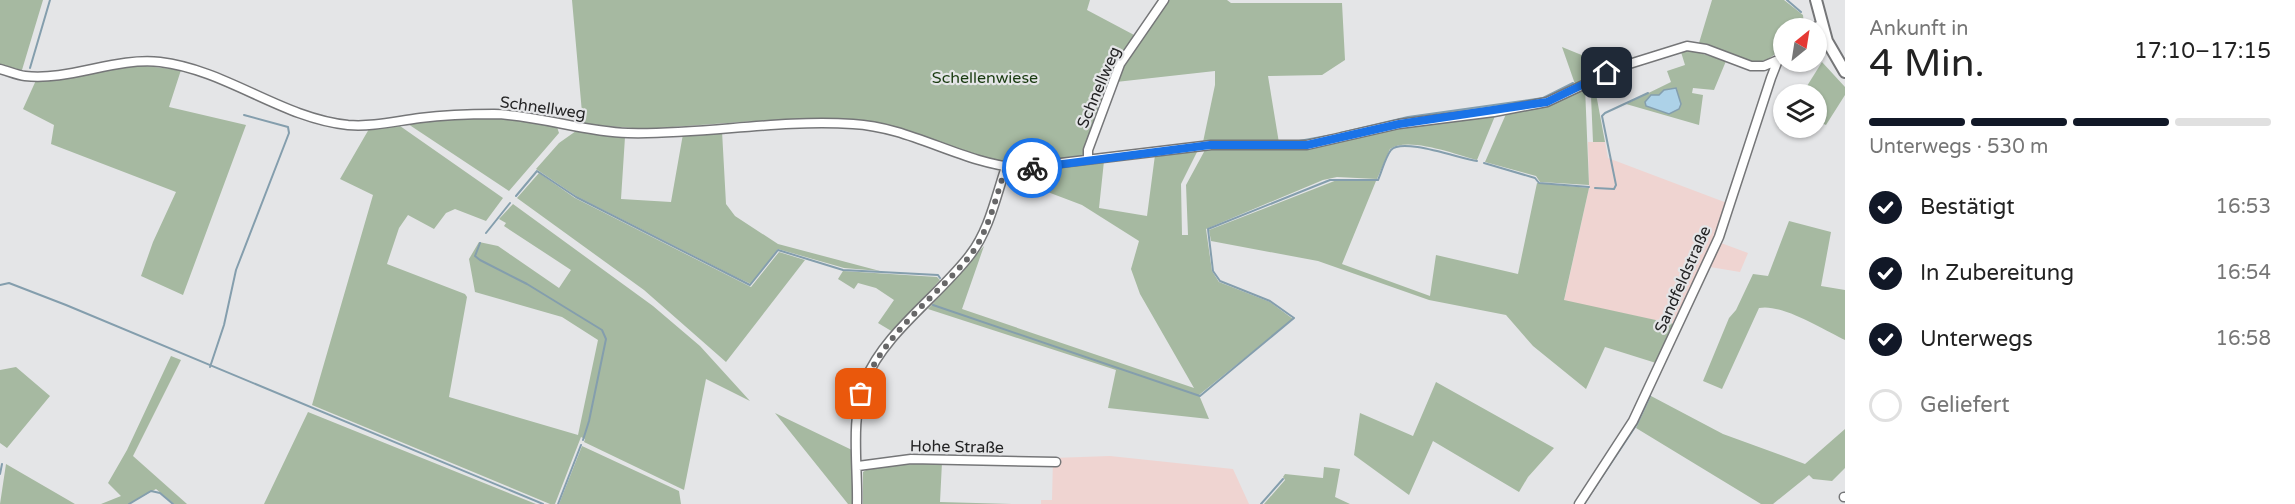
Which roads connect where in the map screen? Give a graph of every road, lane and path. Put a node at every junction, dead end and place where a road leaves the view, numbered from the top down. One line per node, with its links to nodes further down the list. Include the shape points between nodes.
1 (1164, 0): 9 (street, Schnellweg, via 1120,64)
2 (1815, 0): 3 (street)
3 (1816, 18)
4 (1827, 44): 8 (street)
5 (1773, 61): 9 (street, Schnellweg, via 1764,66 1751,66 1706,49 1686,46 1626,65 1547,102 1399,124 1307,145 1210,145)
6 (0, 69): 10 (street, Schnellweg, via 26,76 63,74 136,61 161,62 207,73 298,112 345,125 493,114 628,133 770,124 854,124 904,134)
7 (1776, 72): 14 (street, Sandfeldstraße, via 1719,237 1633,421)
8 (1845, 72)
9 (1088, 159): 10 (street, Schnellweg, via 1037,168)
10 (1006, 167): 12 (street, via 982,236 970,256 871,369 857,414)
11 (1056, 462): 12 (street, Hohe Straße, via 911,459)
12 (858, 466): 13 (street)
13 (857, 504)
14 (1579, 504)

